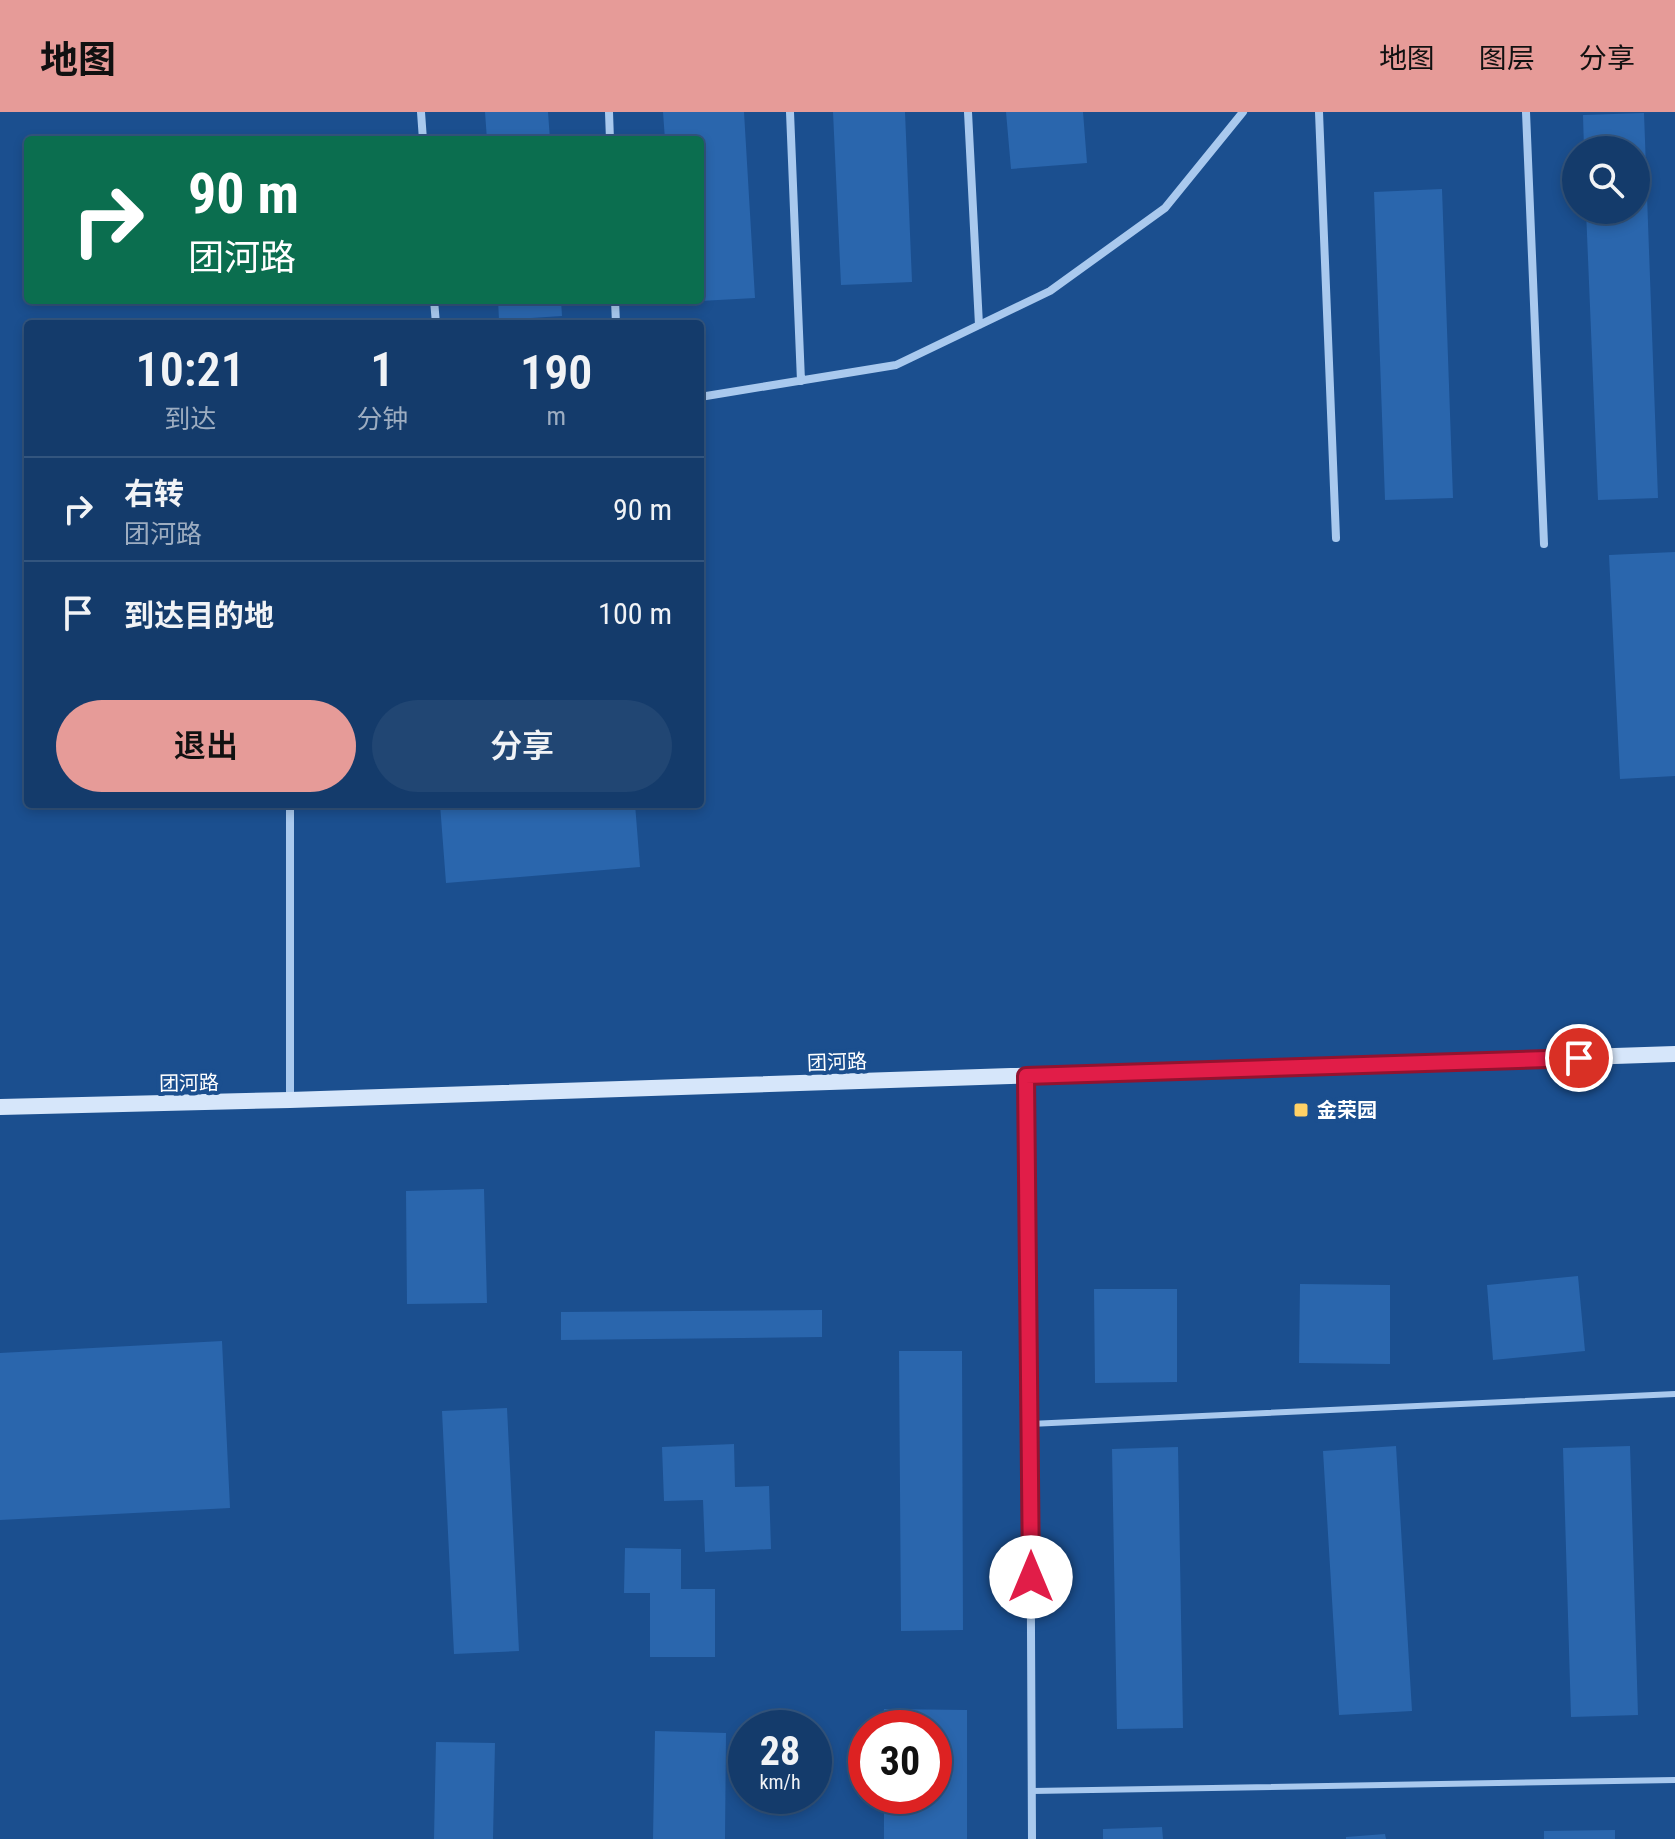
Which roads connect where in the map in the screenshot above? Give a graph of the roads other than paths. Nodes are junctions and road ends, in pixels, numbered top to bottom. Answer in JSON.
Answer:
{"nodes":[{"id":1,"x":421,"y":112,"type":"edge"},
{"id":2,"x":609,"y":112,"type":"edge"},
{"id":3,"x":790,"y":112,"type":"edge"},
{"id":4,"x":968,"y":112,"type":"edge"},
{"id":5,"x":1243,"y":112,"type":"edge"},
{"id":6,"x":1319,"y":112,"type":"edge"},
{"id":7,"x":1526,"y":112,"type":"edge"},
{"id":8,"x":423,"y":136,"type":"edge"},
{"id":9,"x":610,"y":136,"type":"edge"},
{"id":10,"x":979,"y":325,"type":"junction"},
{"id":11,"x":801,"y":381,"type":"junction"},
{"id":12,"x":704,"y":396,"type":"edge"},
{"id":13,"x":1336,"y":538,"type":"dead end"},
{"id":14,"x":1544,"y":544,"type":"dead end"},
{"id":15,"x":290,"y":808,"type":"edge"},
{"id":16,"x":1675,"y":1054,"type":"edge"},
{"id":17,"x":1026,"y":1076,"type":"junction"},
{"id":18,"x":290,"y":1100,"type":"junction"},
{"id":19,"x":0,"y":1107,"type":"edge"},
{"id":20,"x":1675,"y":1394,"type":"edge"},
{"id":21,"x":1030,"y":1424,"type":"junction"},
{"id":22,"x":1675,"y":1780,"type":"edge"},
{"id":23,"x":1032,"y":1791,"type":"junction"},
{"id":24,"x":1032,"y":1839,"type":"edge"}],
"edges":[{"from":1,"to":8,"type":"street"},
{"from":2,"to":9,"type":"street"},
{"from":3,"to":11,"type":"street"},
{"from":4,"to":10,"type":"street"},
{"from":5,"to":10,"type":"street"},
{"from":6,"to":13,"type":"street"},
{"from":7,"to":14,"type":"street"},
{"from":10,"to":11,"type":"street"},
{"from":11,"to":12,"type":"street"},
{"from":15,"to":18,"type":"street"},
{"from":16,"to":17,"type":"street","name":"团河路"},
{"from":17,"to":18,"type":"street","name":"团河路"},
{"from":17,"to":21,"type":"street"},
{"from":18,"to":19,"type":"street","name":"团河路"},
{"from":20,"to":21,"type":"lane"},
{"from":21,"to":23,"type":"street"},
{"from":22,"to":23,"type":"lane"},
{"from":23,"to":24,"type":"street"}]}
